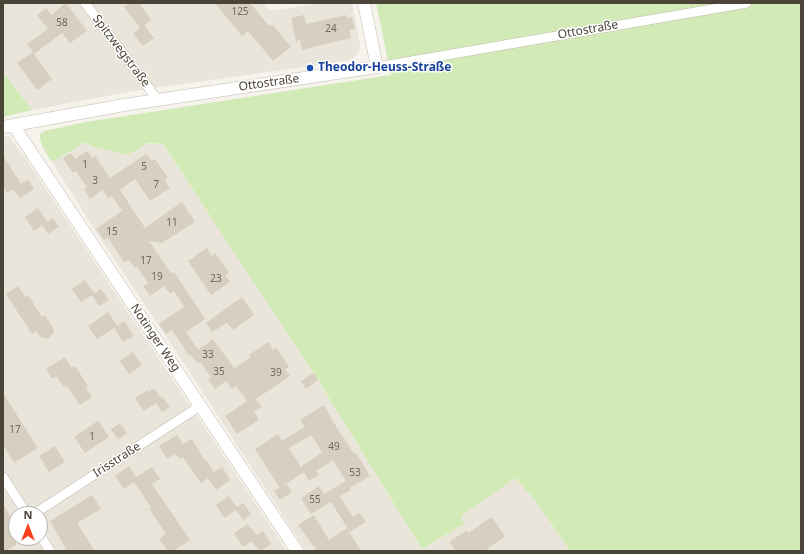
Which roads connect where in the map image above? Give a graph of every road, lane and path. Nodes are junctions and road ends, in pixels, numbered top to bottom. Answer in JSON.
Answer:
{"nodes":[{"id":1,"x":85,"y":3,"type":"edge"},
{"id":2,"x":364,"y":3,"type":"edge"},
{"id":3,"x":747,"y":3,"type":"edge"},
{"id":4,"x":377,"y":67,"type":"junction"},
{"id":5,"x":157,"y":100,"type":"junction"},
{"id":6,"x":8,"y":126,"type":"edge"},
{"id":7,"x":200,"y":406,"type":"junction"},
{"id":8,"x":3,"y":477,"type":"edge"},
{"id":9,"x":22,"y":506,"type":"edge"},
{"id":10,"x":46,"y":506,"type":"edge"},
{"id":11,"x":296,"y":551,"type":"edge"}],
"edges":[{"from":1,"to":5,"type":"street","name":"Spitzwegstraße"},
{"from":2,"to":4,"type":"street"},
{"from":3,"to":4,"type":"street","name":"Ottostraße"},
{"from":4,"to":5,"type":"street","name":"Ottostraße"},
{"from":5,"to":6,"type":"street","name":"Ottostraße"},
{"from":6,"to":7,"type":"street","name":"Notinger Weg"},
{"from":7,"to":10,"type":"street","name":"Irisstraße"},
{"from":7,"to":11,"type":"street","name":"Notinger Weg"},
{"from":8,"to":9,"type":"street"}]}
